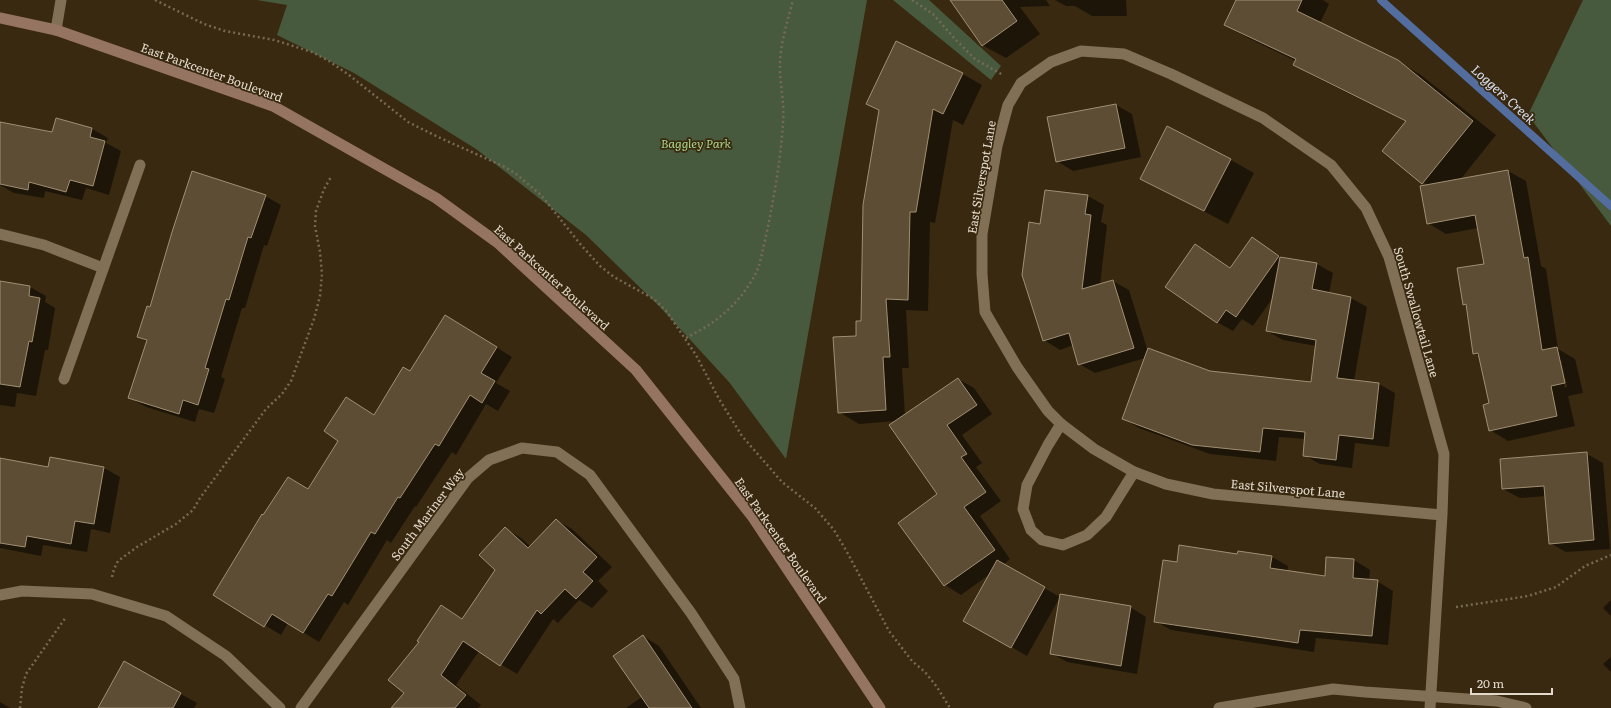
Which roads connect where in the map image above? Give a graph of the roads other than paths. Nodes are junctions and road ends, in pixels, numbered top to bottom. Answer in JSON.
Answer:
{"nodes":[{"id":1,"x":61,"y":0,"type":"edge"},
{"id":2,"x":0,"y":18,"type":"edge"},
{"id":3,"x":56,"y":30,"type":"junction"},
{"id":4,"x":1021,"y":83,"type":"joint"},
{"id":5,"x":140,"y":165,"type":"dead end"},
{"id":6,"x":0,"y":234,"type":"edge"},
{"id":7,"x":103,"y":268,"type":"junction"},
{"id":8,"x":64,"y":379,"type":"dead end"},
{"id":9,"x":1061,"y":424,"type":"junction"},
{"id":10,"x":1134,"y":472,"type":"junction"},
{"id":11,"x":1442,"y":515,"type":"junction"},
{"id":12,"x":0,"y":595,"type":"edge"},
{"id":13,"x":1431,"y":702,"type":"edge"},
{"id":14,"x":280,"y":708,"type":"edge"},
{"id":15,"x":301,"y":708,"type":"edge"},
{"id":16,"x":740,"y":708,"type":"edge"},
{"id":17,"x":880,"y":708,"type":"edge"},
{"id":18,"x":1220,"y":708,"type":"edge"},
{"id":19,"x":1526,"y":708,"type":"edge"}],
"edges":[{"from":1,"to":3,"type":"street"},
{"from":2,"to":3,"type":"main road","name":"East Parkcenter Boulevard"},
{"from":3,"to":17,"type":"main road","name":"East Parkcenter Boulevard"},
{"from":4,"to":9,"type":"street","name":"East Silverspot Lane"},
{"from":4,"to":11,"type":"street","name":"South Swallowtail Lane"},
{"from":5,"to":7,"type":"street"},
{"from":6,"to":7,"type":"street"},
{"from":7,"to":8,"type":"street"},
{"from":9,"to":10,"type":"street","name":"East Silverspot Lane"},
{"from":9,"to":10,"type":"street"},
{"from":10,"to":11,"type":"street","name":"East Silverspot Lane"},
{"from":11,"to":13,"type":"street","name":"South Swallowtail Lane"},
{"from":12,"to":14,"type":"street"},
{"from":13,"to":18,"type":"street"},
{"from":13,"to":19,"type":"street"},
{"from":15,"to":16,"type":"street","name":"South Mariner Way"}]}
